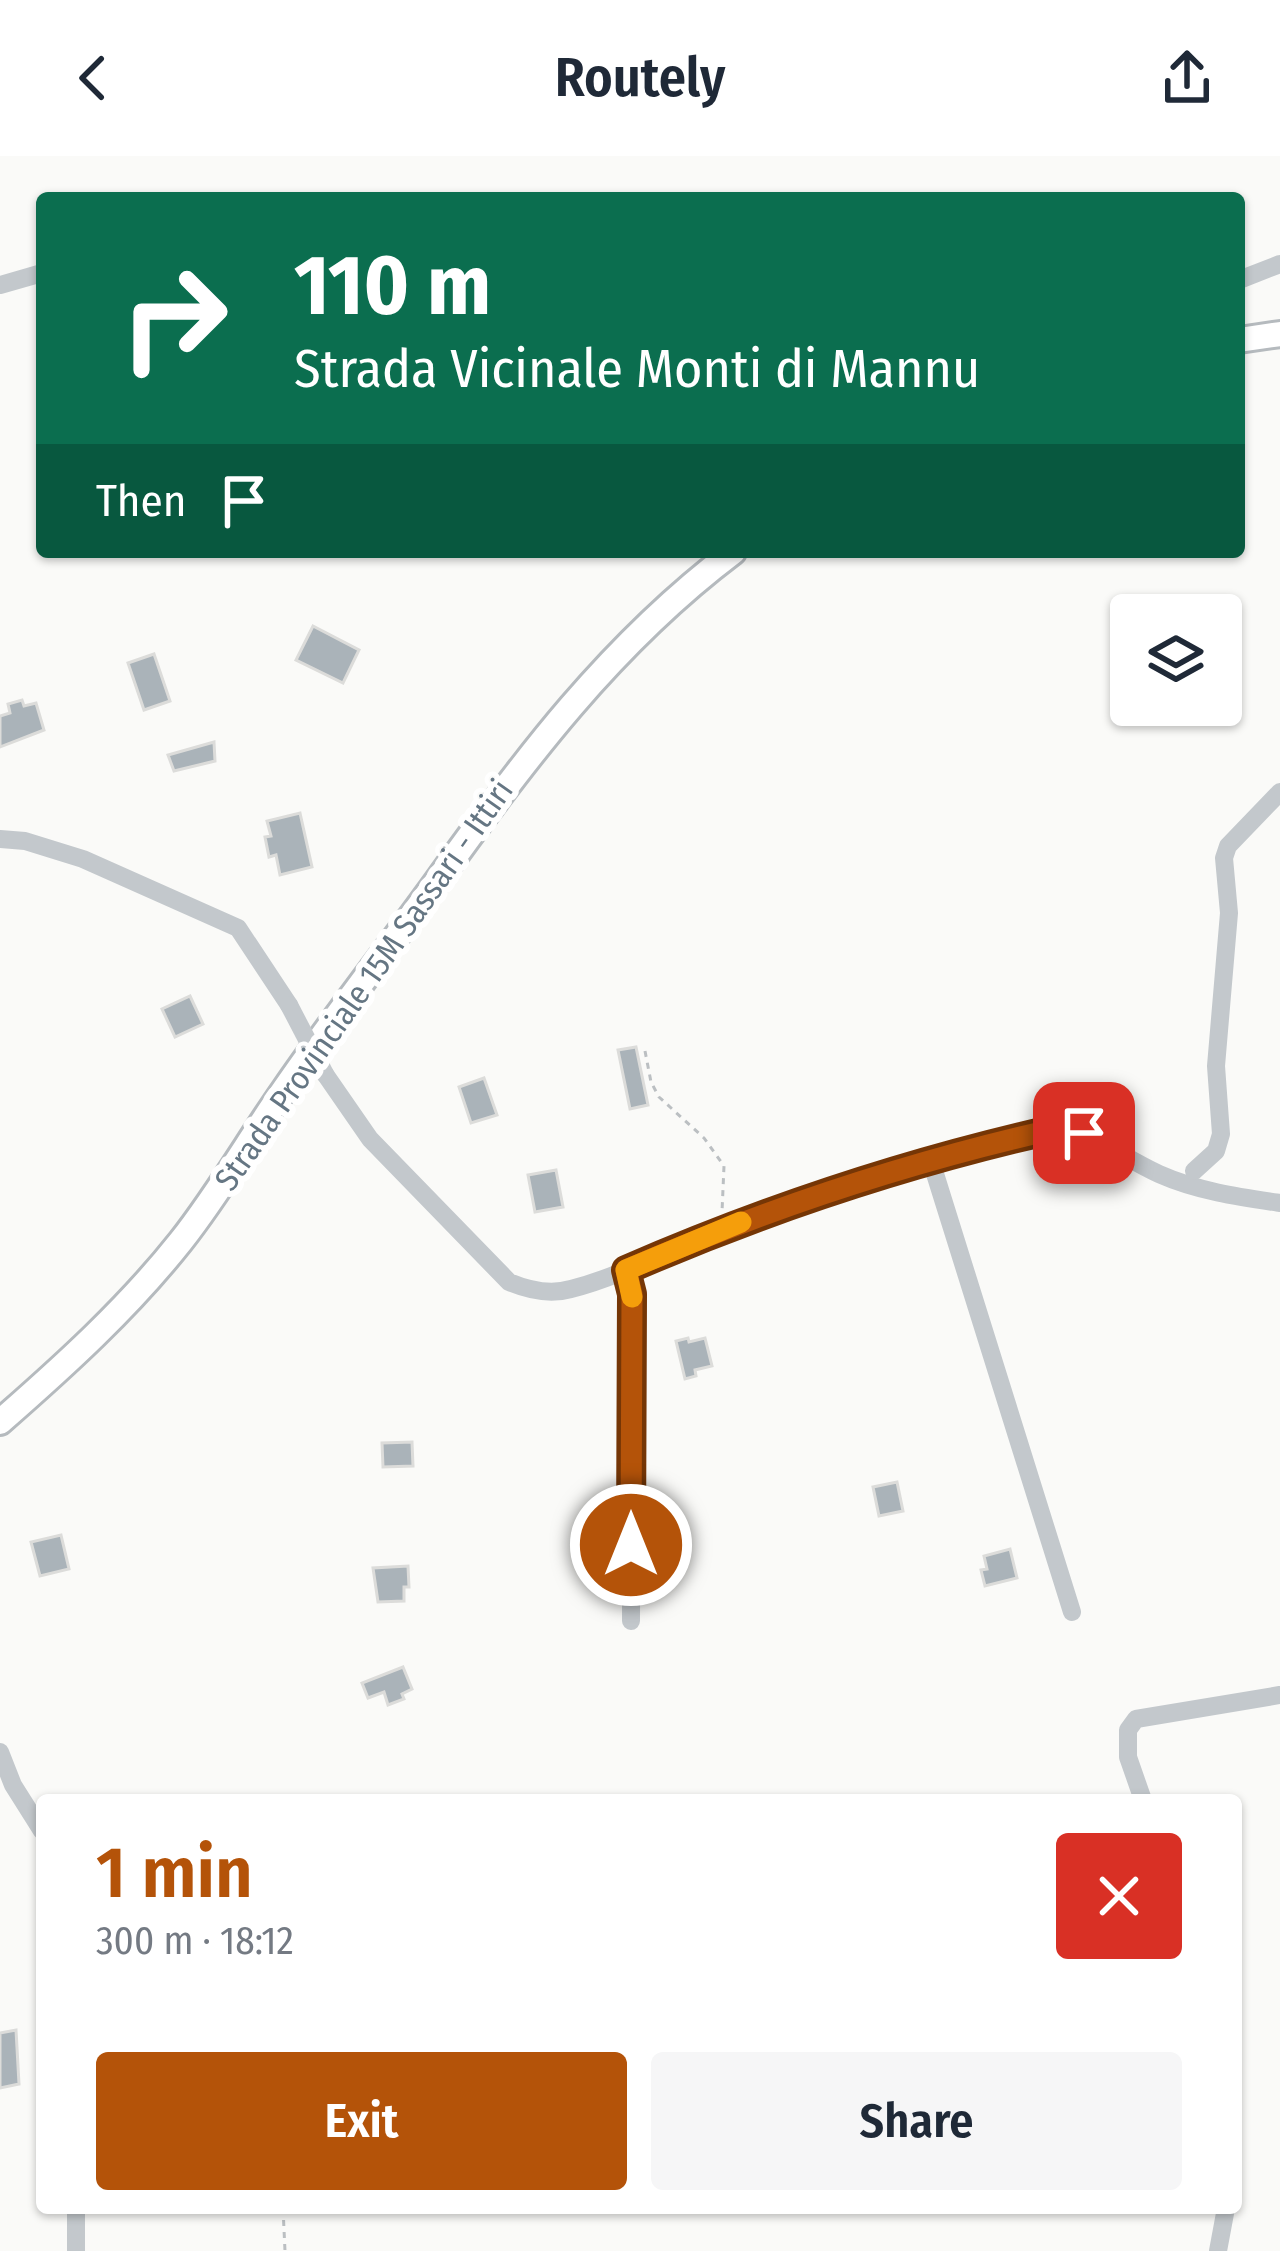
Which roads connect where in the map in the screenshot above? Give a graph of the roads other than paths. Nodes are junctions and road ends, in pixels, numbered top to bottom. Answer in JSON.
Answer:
{"nodes":[{"id":1,"x":1280,"y":265,"type":"edge"},
{"id":2,"x":36,"y":275,"type":"edge"},
{"id":3,"x":1245,"y":278,"type":"edge"},
{"id":4,"x":0,"y":285,"type":"edge"},
{"id":5,"x":1280,"y":334,"type":"edge"},
{"id":6,"x":1245,"y":339,"type":"edge"},
{"id":7,"x":725,"y":558,"type":"edge"},
{"id":8,"x":1280,"y":792,"type":"edge"},
{"id":9,"x":0,"y":839,"type":"edge"},
{"id":10,"x":931,"y":1161,"type":"junction"},
{"id":11,"x":1194,"y":1171,"type":"dead end"},
{"id":12,"x":1280,"y":1203,"type":"edge"},
{"id":13,"x":626,"y":1270,"type":"junction"},
{"id":14,"x":0,"y":1422,"type":"edge"},
{"id":15,"x":1072,"y":1612,"type":"dead end"},
{"id":16,"x":631,"y":1621,"type":"dead end"},
{"id":17,"x":1280,"y":1694,"type":"edge"},
{"id":18,"x":0,"y":1752,"type":"edge"},
{"id":19,"x":1141,"y":1794,"type":"edge"},
{"id":20,"x":36,"y":1821,"type":"edge"},
{"id":21,"x":76,"y":2214,"type":"edge"},
{"id":22,"x":1225,"y":2214,"type":"edge"},
{"id":23,"x":76,"y":2251,"type":"edge"},
{"id":24,"x":1218,"y":2251,"type":"edge"}],
"edges":[{"from":1,"to":3,"type":"street"},
{"from":2,"to":4,"type":"street"},
{"from":5,"to":6,"type":"main road"},
{"from":7,"to":14,"type":"main road","name":"Strada Provinciale 15M Sassari - Ittiri"},
{"from":8,"to":11,"type":"street"},
{"from":9,"to":13,"type":"street","bridge":true},
{"from":10,"to":12,"type":"street"},
{"from":10,"to":13,"type":"street"},
{"from":10,"to":15,"type":"street"},
{"from":13,"to":16,"type":"street"},
{"from":17,"to":19,"type":"street"},
{"from":18,"to":20,"type":"street"},
{"from":21,"to":23,"type":"street"},
{"from":22,"to":24,"type":"street"}]}
